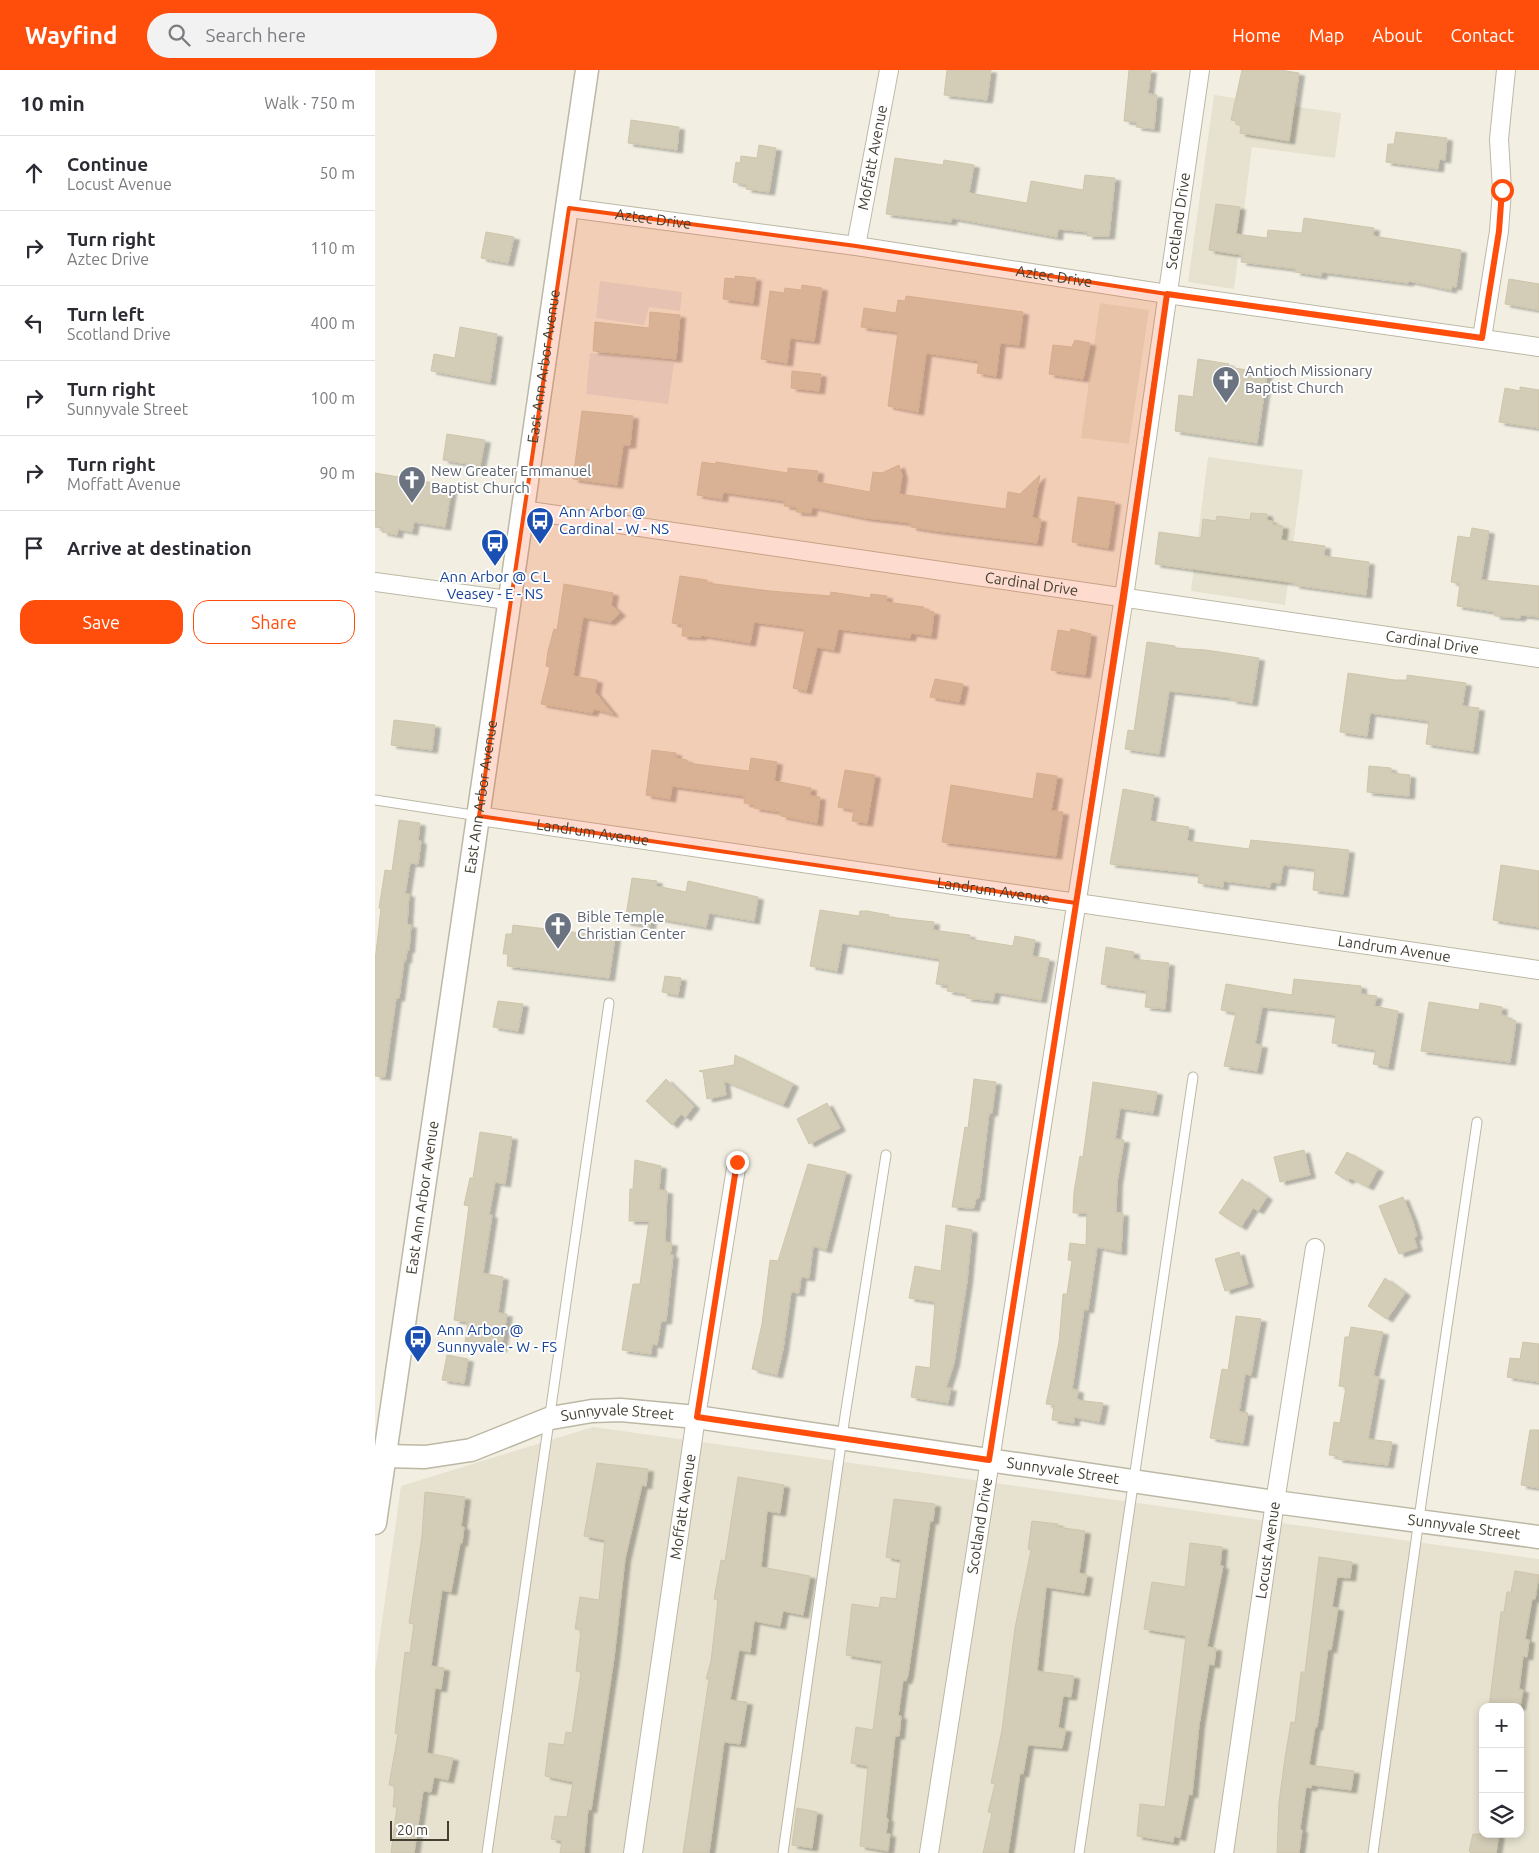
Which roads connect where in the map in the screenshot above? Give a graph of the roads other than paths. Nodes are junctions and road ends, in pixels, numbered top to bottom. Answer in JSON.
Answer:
{"nodes":[{"id":1,"x":587,"y":70,"type":"edge"},
{"id":2,"x":889,"y":70,"type":"edge"},
{"id":3,"x":1199,"y":70,"type":"edge"},
{"id":4,"x":1506,"y":70,"type":"edge"},
{"id":5,"x":569,"y":208,"type":"junction"},
{"id":6,"x":856,"y":246,"type":"junction"},
{"id":7,"x":1167,"y":294,"type":"junction"},
{"id":8,"x":1482,"y":338,"type":"junction"},
{"id":9,"x":1539,"y":347,"type":"edge"},
{"id":10,"x":523,"y":510,"type":"junction"},
{"id":11,"x":375,"y":582,"type":"edge"},
{"id":12,"x":1124,"y":597,"type":"junction"},
{"id":13,"x":509,"y":600,"type":"junction"},
{"id":14,"x":1539,"y":658,"type":"edge"},
{"id":15,"x":375,"y":800,"type":"edge"},
{"id":16,"x":479,"y":816,"type":"junction"},
{"id":17,"x":1076,"y":903,"type":"junction"},
{"id":18,"x":1539,"y":970,"type":"edge"},
{"id":19,"x":609,"y":1003,"type":"dead end"},
{"id":20,"x":1193,"y":1077,"type":"dead end"},
{"id":21,"x":1477,"y":1122,"type":"dead end"},
{"id":22,"x":886,"y":1155,"type":"dead end"},
{"id":23,"x":737,"y":1162,"type":"dead end"},
{"id":24,"x":1315,"y":1248,"type":"dead end"},
{"id":25,"x":697,"y":1417,"type":"junction"},
{"id":26,"x":551,"y":1418,"type":"junction"},
{"id":27,"x":842,"y":1438,"type":"junction"},
{"id":28,"x":378,"y":1455,"type":"edge"},
{"id":29,"x":989,"y":1460,"type":"junction"},
{"id":30,"x":1133,"y":1481,"type":"junction"},
{"id":31,"x":1275,"y":1502,"type":"junction"},
{"id":32,"x":1419,"y":1521,"type":"junction"},
{"id":33,"x":375,"y":1523,"type":"edge"},
{"id":34,"x":1539,"y":1537,"type":"edge"},
{"id":35,"x":487,"y":1853,"type":"edge"},
{"id":36,"x":633,"y":1853,"type":"edge"},
{"id":37,"x":783,"y":1853,"type":"edge"},
{"id":38,"x":929,"y":1853,"type":"edge"},
{"id":39,"x":1079,"y":1853,"type":"edge"},
{"id":40,"x":1224,"y":1853,"type":"edge"},
{"id":41,"x":1373,"y":1853,"type":"edge"}],
"edges":[{"from":1,"to":5,"type":"street","name":"East Ann Arbor Avenue"},
{"from":2,"to":6,"type":"street","name":"Moffatt Avenue"},
{"from":3,"to":7,"type":"street","name":"Scotland Drive"},
{"from":4,"to":8,"type":"street"},
{"from":5,"to":6,"type":"street","name":"Aztec Drive"},
{"from":5,"to":10,"type":"street","name":"East Ann Arbor Avenue"},
{"from":6,"to":7,"type":"street","name":"Aztec Drive"},
{"from":7,"to":8,"type":"street","name":"Aztec Drive"},
{"from":7,"to":12,"type":"street","name":"Scotland Drive"},
{"from":8,"to":9,"type":"street","name":"Aztec Drive"},
{"from":10,"to":12,"type":"street","name":"Cardinal Drive"},
{"from":10,"to":13,"type":"street","name":"East Ann Arbor Avenue"},
{"from":11,"to":13,"type":"street"},
{"from":12,"to":14,"type":"street","name":"Cardinal Drive"},
{"from":12,"to":17,"type":"street","name":"Scotland Drive"},
{"from":13,"to":16,"type":"street","name":"East Ann Arbor Avenue"},
{"from":15,"to":16,"type":"lane"},
{"from":16,"to":17,"type":"street","name":"Landrum Avenue"},
{"from":16,"to":28,"type":"street","name":"East Ann Arbor Avenue"},
{"from":17,"to":18,"type":"street","name":"Landrum Avenue"},
{"from":17,"to":29,"type":"street","name":"Scotland Drive"},
{"from":19,"to":26,"type":"lane"},
{"from":20,"to":30,"type":"lane"},
{"from":21,"to":32,"type":"lane"},
{"from":22,"to":27,"type":"lane"},
{"from":23,"to":25,"type":"street","name":"Moffatt Avenue"},
{"from":24,"to":31,"type":"street","name":"Locust Avenue"},
{"from":25,"to":26,"type":"street","name":"Sunnyvale Street"},
{"from":25,"to":27,"type":"street","name":"Sunnyvale Street"},
{"from":25,"to":36,"type":"street","name":"Moffatt Avenue"},
{"from":26,"to":28,"type":"street","name":"Sunnyvale Street"},
{"from":26,"to":35,"type":"lane"},
{"from":27,"to":29,"type":"street","name":"Sunnyvale Street"},
{"from":27,"to":37,"type":"lane"},
{"from":28,"to":33,"type":"street","name":"East Ann Arbor Avenue"},
{"from":29,"to":30,"type":"street","name":"Sunnyvale Street"},
{"from":29,"to":38,"type":"street","name":"Scotland Drive"},
{"from":30,"to":31,"type":"street","name":"Sunnyvale Street"},
{"from":30,"to":39,"type":"lane"},
{"from":31,"to":32,"type":"street","name":"Sunnyvale Street"},
{"from":31,"to":40,"type":"street","name":"Locust Avenue"},
{"from":32,"to":34,"type":"street","name":"Sunnyvale Street"},
{"from":32,"to":41,"type":"lane"}]}
